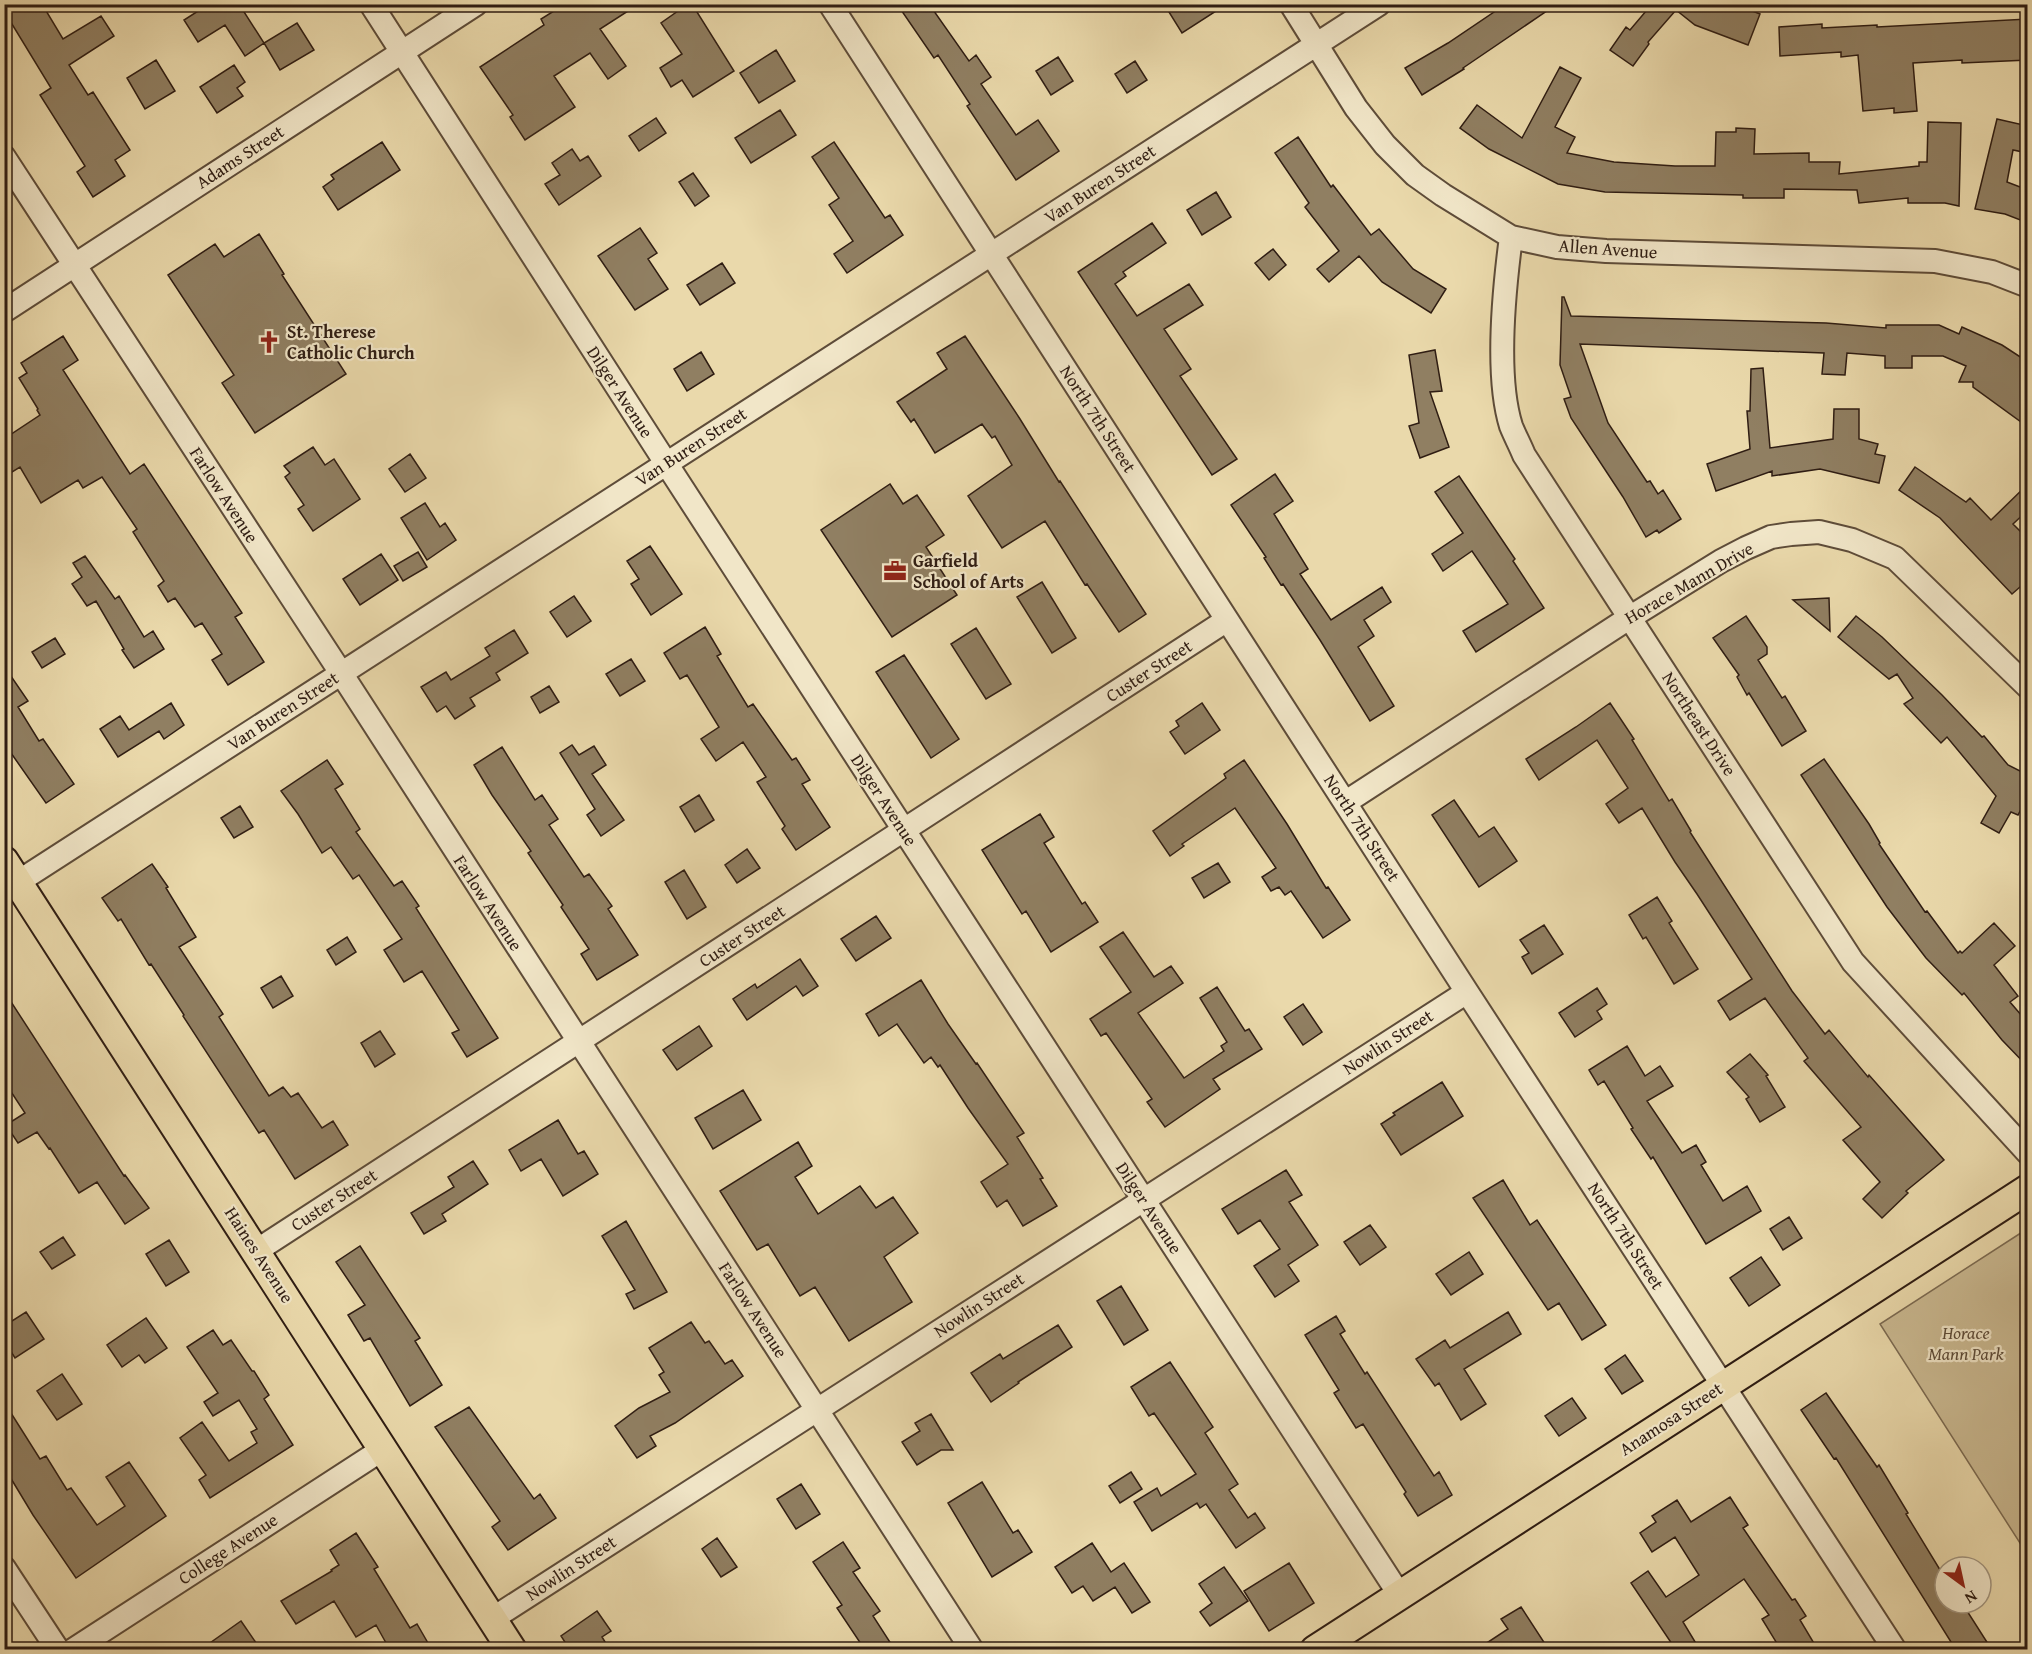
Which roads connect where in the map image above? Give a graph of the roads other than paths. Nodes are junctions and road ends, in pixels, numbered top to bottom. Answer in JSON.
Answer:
{"nodes":[{"id":1,"x":371,"y":4,"type":"edge"},
{"id":2,"x":476,"y":4,"type":"edge"},
{"id":3,"x":830,"y":4,"type":"edge"},
{"id":4,"x":1291,"y":4,"type":"edge"},
{"id":5,"x":1379,"y":4,"type":"edge"},
{"id":6,"x":1317,"y":44,"type":"junction"},
{"id":7,"x":402,"y":53,"type":"junction"},
{"id":8,"x":4,"y":157,"type":"edge"},
{"id":9,"x":1510,"y":237,"type":"junction"},
{"id":10,"x":992,"y":254,"type":"junction"},
{"id":11,"x":74,"y":265,"type":"junction"},
{"id":12,"x":2028,"y":286,"type":"edge"},
{"id":13,"x":4,"y":311,"type":"edge"},
{"id":14,"x":666,"y":463,"type":"junction"},
{"id":15,"x":1629,"y":618,"type":"junction"},
{"id":16,"x":1227,"y":620,"type":"junction"},
{"id":17,"x":341,"y":673,"type":"junction"},
{"id":18,"x":2028,"y":687,"type":"edge"},
{"id":19,"x":1346,"y":802,"type":"junction"},
{"id":20,"x":904,"y":830,"type":"junction"},
{"id":21,"x":9,"y":878,"type":"edge"},
{"id":22,"x":1467,"y":992,"type":"junction"},
{"id":23,"x":578,"y":1042,"type":"junction"},
{"id":24,"x":2028,"y":1153,"type":"edge"},
{"id":25,"x":2028,"y":1189,"type":"edge"},
{"id":26,"x":1143,"y":1199,"type":"junction"},
{"id":27,"x":256,"y":1251,"type":"junction"},
{"id":28,"x":1723,"y":1385,"type":"junction"},
{"id":29,"x":817,"y":1409,"type":"junction"},
{"id":30,"x":383,"y":1449,"type":"junction"},
{"id":31,"x":4,"y":1569,"type":"edge"},
{"id":32,"x":1399,"y":1594,"type":"junction"},
{"id":33,"x":492,"y":1619,"type":"junction"},
{"id":34,"x":58,"y":1650,"type":"edge"},
{"id":35,"x":73,"y":1650,"type":"edge"},
{"id":36,"x":512,"y":1650,"type":"edge"},
{"id":37,"x":972,"y":1650,"type":"edge"},
{"id":38,"x":1315,"y":1650,"type":"edge"},
{"id":39,"x":1895,"y":1650,"type":"edge"}],
"edges":[{"from":1,"to":7,"type":"street","name":"Dilger Avenue"},
{"from":2,"to":7,"type":"street","name":"Adams Street"},
{"from":3,"to":10,"type":"street","name":"North 7th Street"},
{"from":4,"to":6,"type":"street","name":"Allen Avenue"},
{"from":5,"to":6,"type":"street","name":"Van Buren Street"},
{"from":6,"to":9,"type":"street","name":"Allen Avenue"},
{"from":6,"to":10,"type":"street","name":"Van Buren Street"},
{"from":7,"to":11,"type":"street","name":"Adams Street"},
{"from":7,"to":14,"type":"street","name":"Dilger Avenue"},
{"from":8,"to":11,"type":"street","name":"Farlow Avenue"},
{"from":9,"to":12,"type":"street","name":"Allen Avenue"},
{"from":9,"to":15,"type":"street","name":"Northeast Drive"},
{"from":10,"to":14,"type":"street","name":"Van Buren Street"},
{"from":10,"to":16,"type":"street","name":"North 7th Street"},
{"from":11,"to":13,"type":"street","name":"Adams Street"},
{"from":11,"to":17,"type":"street","name":"Farlow Avenue"},
{"from":14,"to":17,"type":"street","name":"Van Buren Street"},
{"from":14,"to":20,"type":"street","name":"Dilger Avenue"},
{"from":15,"to":18,"type":"street","name":"Horace Mann Drive"},
{"from":15,"to":19,"type":"street","name":"Horace Mann Drive"},
{"from":15,"to":24,"type":"street","name":"Northeast Drive"},
{"from":16,"to":19,"type":"street","name":"North 7th Street"},
{"from":16,"to":20,"type":"street","name":"Custer Street"},
{"from":17,"to":21,"type":"street","name":"Van Buren Street"},
{"from":17,"to":23,"type":"street","name":"Farlow Avenue"},
{"from":19,"to":22,"type":"street","name":"North 7th Street"},
{"from":20,"to":23,"type":"street","name":"Custer Street"},
{"from":20,"to":26,"type":"street","name":"Dilger Avenue"},
{"from":21,"to":27,"type":"main road","name":"Haines Avenue"},
{"from":22,"to":26,"type":"street","name":"Nowlin Street"},
{"from":22,"to":28,"type":"street","name":"North 7th Street"},
{"from":23,"to":27,"type":"street","name":"Custer Street"},
{"from":23,"to":29,"type":"street","name":"Farlow Avenue"},
{"from":25,"to":28,"type":"main road","name":"Anamosa Street"},
{"from":26,"to":29,"type":"street","name":"Nowlin Street"},
{"from":26,"to":32,"type":"street","name":"Dilger Avenue"},
{"from":27,"to":30,"type":"main road","name":"Haines Avenue"},
{"from":28,"to":32,"type":"main road","name":"Anamosa Street"},
{"from":28,"to":39,"type":"street","name":"North 7th Street"},
{"from":29,"to":33,"type":"street","name":"Nowlin Street"},
{"from":29,"to":37,"type":"street","name":"Farlow Avenue"},
{"from":30,"to":33,"type":"main road","name":"Haines Avenue"},
{"from":30,"to":35,"type":"street","name":"College Avenue"},
{"from":31,"to":34,"type":"street"},
{"from":32,"to":38,"type":"main road","name":"Anamosa Street"},
{"from":33,"to":36,"type":"main road","name":"Haines Avenue"}]}
